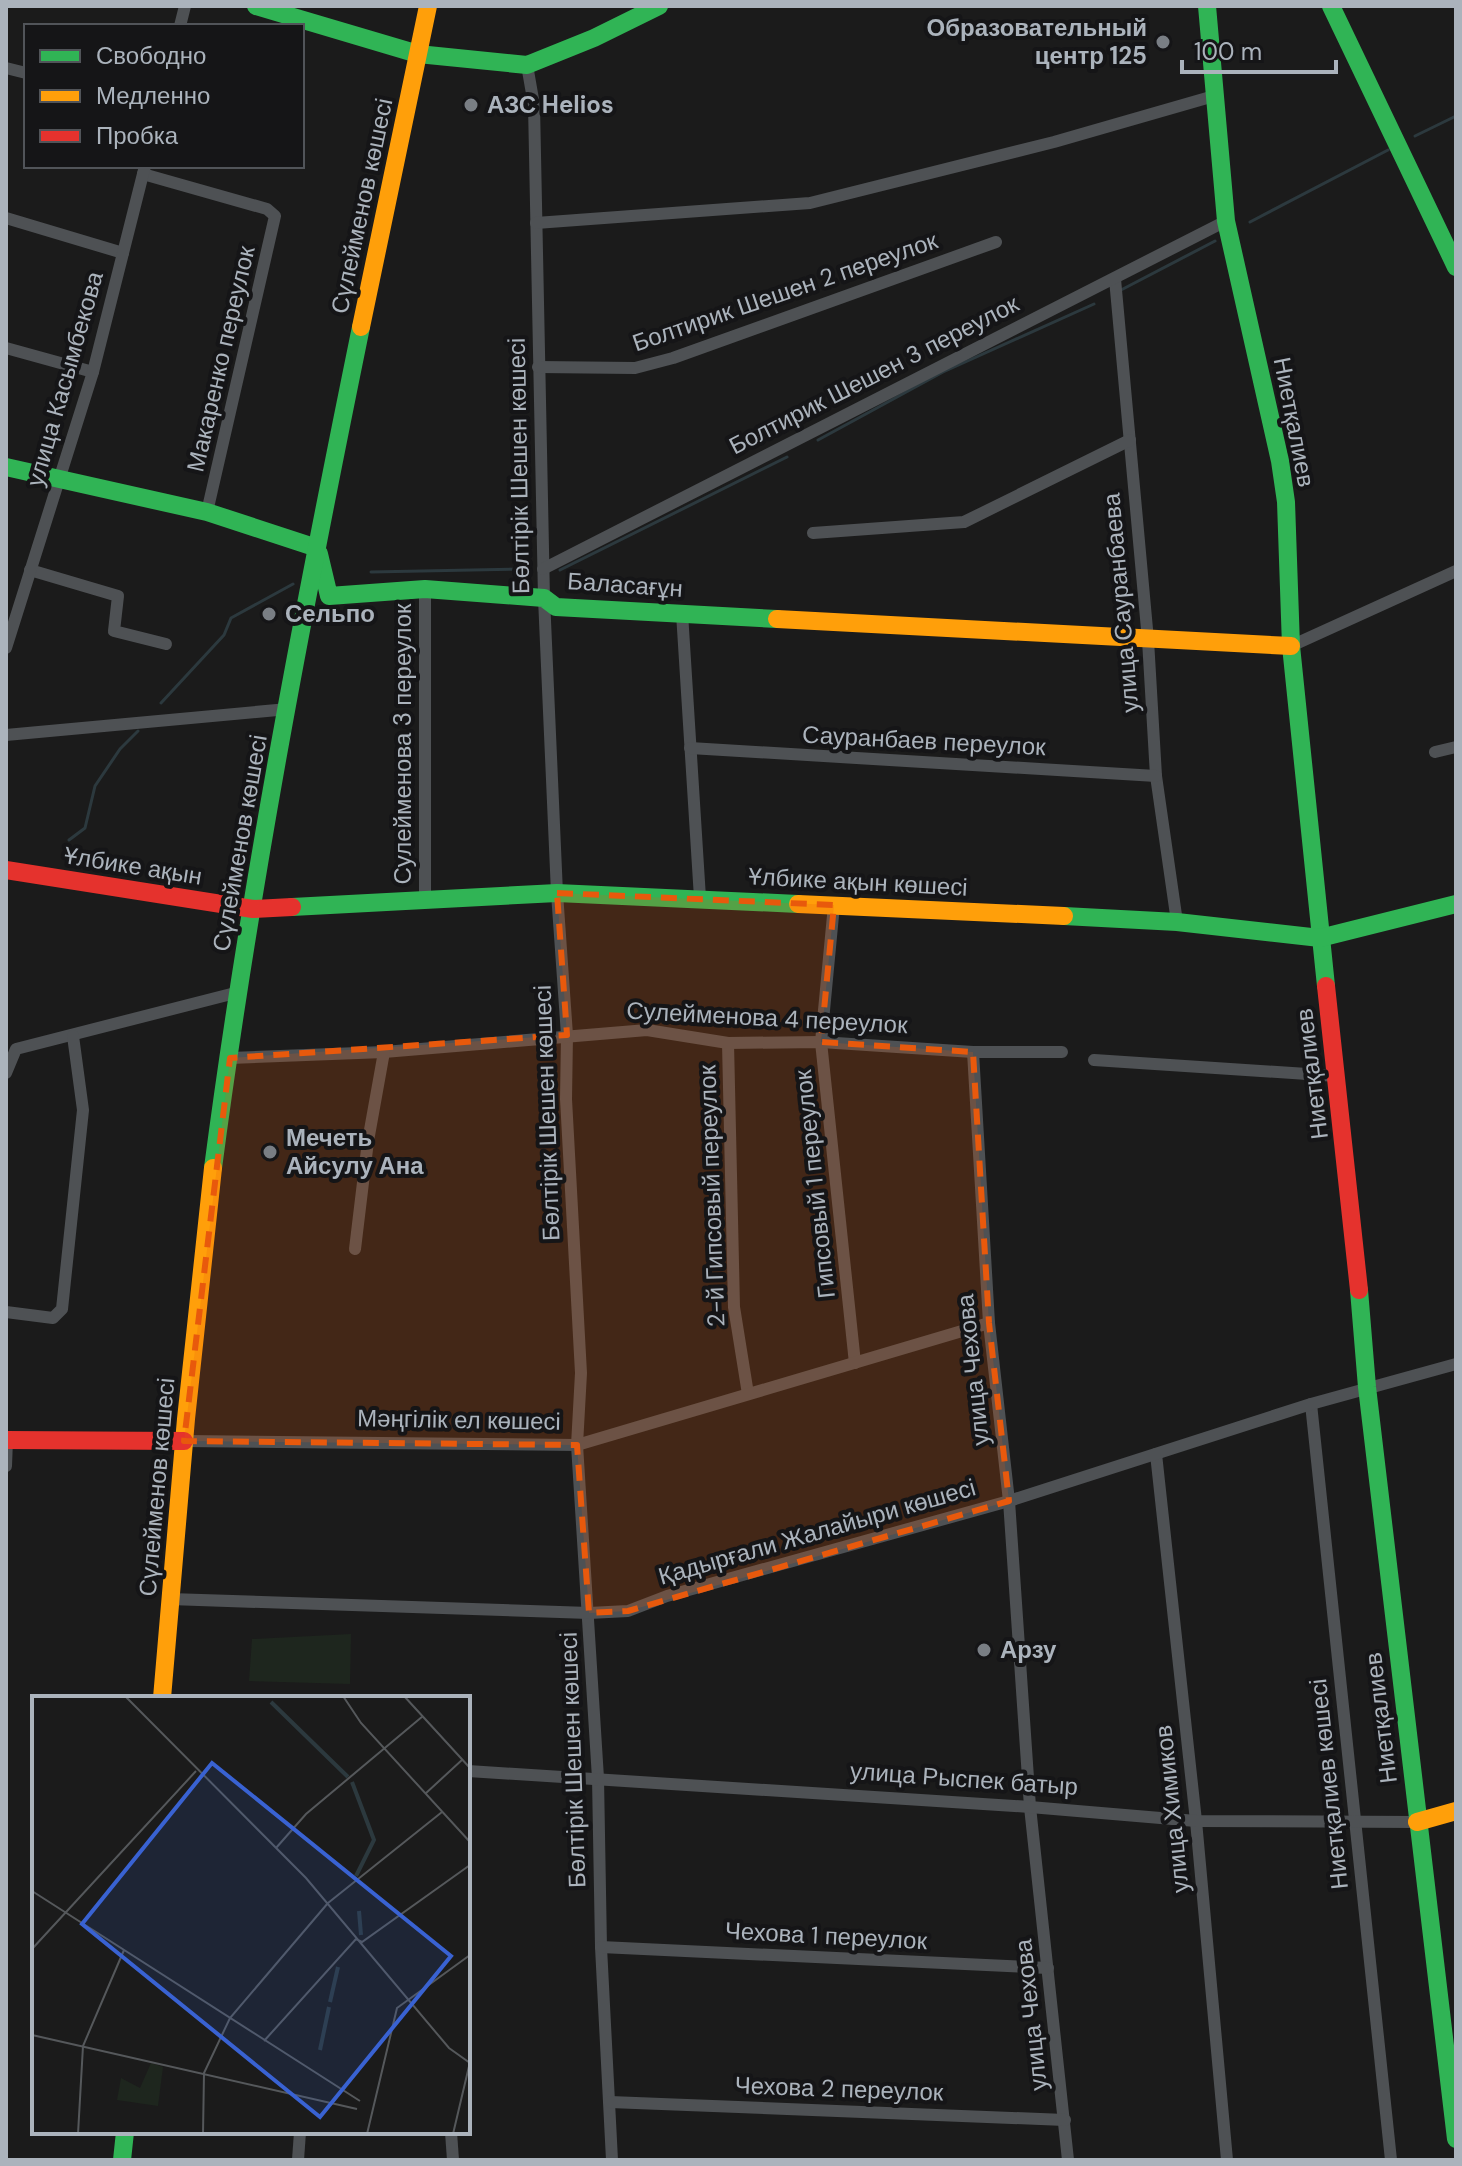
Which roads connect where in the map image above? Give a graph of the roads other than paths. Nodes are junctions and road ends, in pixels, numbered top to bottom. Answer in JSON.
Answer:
{"nodes":[{"id":1,"x":256,"y":6,"type":"edge"},
{"id":2,"x":428,"y":6,"type":"edge"},
{"id":3,"x":659,"y":6,"type":"edge"},
{"id":4,"x":1207,"y":6,"type":"edge"},
{"id":5,"x":1331,"y":6,"type":"edge"},
{"id":6,"x":286,"y":10,"type":"edge"},
{"id":7,"x":418,"y":54,"type":"junction"},
{"id":8,"x":527,"y":65,"type":"junction"},
{"id":9,"x":1214,"y":96,"type":"junction"},
{"id":10,"x":144,"y":170,"type":"edge"},
{"id":11,"x":6,"y":218,"type":"edge"},
{"id":12,"x":1226,"y":221,"type":"junction"},
{"id":13,"x":536,"y":223,"type":"junction"},
{"id":14,"x":996,"y":242,"type":"dead end"},
{"id":15,"x":123,"y":253,"type":"junction"},
{"id":16,"x":1456,"y":267,"type":"edge"},
{"id":17,"x":1115,"y":279,"type":"junction"},
{"id":18,"x":6,"y":348,"type":"edge"},
{"id":19,"x":538,"y":367,"type":"junction"},
{"id":20,"x":93,"y":372,"type":"junction"},
{"id":21,"x":1130,"y":440,"type":"junction"},
{"id":22,"x":6,"y":467,"type":"edge"},
{"id":23,"x":59,"y":480,"type":"junction"},
{"id":24,"x":207,"y":512,"type":"junction"},
{"id":25,"x":813,"y":533,"type":"dead end"},
{"id":26,"x":317,"y":548,"type":"junction"},
{"id":27,"x":543,"y":569,"type":"junction"},
{"id":28,"x":30,"y":570,"type":"junction"},
{"id":29,"x":1456,"y":571,"type":"edge"},
{"id":30,"x":425,"y":589,"type":"junction"},
{"id":31,"x":544,"y":598,"type":"junction"},
{"id":32,"x":682,"y":613,"type":"junction"},
{"id":33,"x":1148,"y":640,"type":"junction"},
{"id":34,"x":166,"y":644,"type":"dead end"},
{"id":35,"x":1291,"y":646,"type":"junction"},
{"id":36,"x":6,"y":648,"type":"edge"},
{"id":37,"x":288,"y":709,"type":"junction"},
{"id":38,"x":6,"y":735,"type":"edge"},
{"id":39,"x":1456,"y":747,"type":"edge"},
{"id":40,"x":690,"y":748,"type":"junction"},
{"id":41,"x":1435,"y":752,"type":"dead end"},
{"id":42,"x":1156,"y":776,"type":"junction"},
{"id":43,"x":6,"y":870,"type":"edge"},
{"id":44,"x":557,"y":893,"type":"junction"},
{"id":45,"x":700,"y":898,"type":"junction"},
{"id":46,"x":425,"y":900,"type":"junction"},
{"id":47,"x":1456,"y":904,"type":"edge"},
{"id":48,"x":834,"y":905,"type":"junction"},
{"id":49,"x":253,"y":909,"type":"junction"},
{"id":50,"x":1177,"y":922,"type":"junction"},
{"id":51,"x":1320,"y":938,"type":"junction"},
{"id":52,"x":239,"y":992,"type":"junction"},
{"id":53,"x":567,"y":1035,"type":"junction"},
{"id":54,"x":73,"y":1036,"type":"junction"},
{"id":55,"x":821,"y":1042,"type":"junction"},
{"id":56,"x":728,"y":1043,"type":"junction"},
{"id":57,"x":11,"y":1050,"type":"edge"},
{"id":58,"x":384,"y":1052,"type":"junction"},
{"id":59,"x":973,"y":1052,"type":"junction"},
{"id":60,"x":1062,"y":1052,"type":"dead end"},
{"id":61,"x":230,"y":1058,"type":"junction"},
{"id":62,"x":1094,"y":1060,"type":"dead end"},
{"id":63,"x":6,"y":1073,"type":"edge"},
{"id":64,"x":1337,"y":1076,"type":"junction"},
{"id":65,"x":355,"y":1249,"type":"dead end"},
{"id":66,"x":6,"y":1312,"type":"edge"},
{"id":67,"x":989,"y":1323,"type":"junction"},
{"id":68,"x":855,"y":1363,"type":"junction"},
{"id":69,"x":1456,"y":1364,"type":"edge"},
{"id":70,"x":1367,"y":1387,"type":"junction"},
{"id":71,"x":748,"y":1394,"type":"junction"},
{"id":72,"x":1311,"y":1404,"type":"junction"},
{"id":73,"x":6,"y":1440,"type":"edge"},
{"id":74,"x":184,"y":1441,"type":"junction"},
{"id":75,"x":577,"y":1445,"type":"junction"},
{"id":76,"x":1156,"y":1454,"type":"junction"},
{"id":77,"x":6,"y":1466,"type":"edge"},
{"id":78,"x":1009,"y":1501,"type":"junction"},
{"id":79,"x":170,"y":1599,"type":"junction"},
{"id":80,"x":589,"y":1613,"type":"junction"},
{"id":81,"x":162,"y":1696,"type":"edge"},
{"id":82,"x":470,"y":1771,"type":"edge"},
{"id":83,"x":598,"y":1778,"type":"junction"},
{"id":84,"x":1030,"y":1807,"type":"junction"},
{"id":85,"x":1456,"y":1811,"type":"edge"},
{"id":86,"x":1196,"y":1821,"type":"junction"},
{"id":87,"x":1355,"y":1821,"type":"junction"},
{"id":88,"x":1417,"y":1822,"type":"junction"},
{"id":89,"x":601,"y":1947,"type":"junction"},
{"id":90,"x":1048,"y":1968,"type":"junction"},
{"id":91,"x":610,"y":2102,"type":"junction"},
{"id":92,"x":1065,"y":2120,"type":"junction"},
{"id":93,"x":125,"y":2134,"type":"edge"},
{"id":94,"x":300,"y":2134,"type":"edge"},
{"id":95,"x":451,"y":2134,"type":"edge"},
{"id":96,"x":1456,"y":2139,"type":"edge"},
{"id":97,"x":122,"y":2160,"type":"edge"},
{"id":98,"x":298,"y":2160,"type":"edge"},
{"id":99,"x":453,"y":2160,"type":"edge"},
{"id":100,"x":612,"y":2160,"type":"edge"},
{"id":101,"x":1068,"y":2160,"type":"edge"},
{"id":102,"x":1227,"y":2160,"type":"edge"},
{"id":103,"x":1391,"y":2160,"type":"edge"}],
"edges":[{"from":1,"to":6,"type":"street"},
{"from":2,"to":7,"type":"street","name":"Сүлейменов көшесі"},
{"from":3,"to":8,"type":"street"},
{"from":4,"to":9,"type":"street","name":"Ниетқалиев"},
{"from":5,"to":16,"type":"street"},
{"from":6,"to":7,"type":"street"},
{"from":7,"to":8,"type":"street"},
{"from":7,"to":26,"type":"street","name":"Сүлейменов көшесі"},
{"from":8,"to":13,"type":"street","name":"Бөлтірік Шешен көшесі"},
{"from":9,"to":12,"type":"street","name":"Ниетқалиев"},
{"from":9,"to":13,"type":"street"},
{"from":10,"to":15,"type":"street","name":"улица Касымбекова"},
{"from":10,"to":24,"type":"street","name":"Макаренко переулок"},
{"from":11,"to":15,"type":"street"},
{"from":12,"to":17,"type":"street","name":"Болтирик Шешен 3 переулок"},
{"from":12,"to":35,"type":"street","name":"Ниетқалиев"},
{"from":13,"to":19,"type":"street","name":"Бөлтірік Шешен көшесі"},
{"from":14,"to":19,"type":"street","name":"Болтирик Шешен 2 переулок"},
{"from":15,"to":20,"type":"street","name":"улица Касымбекова"},
{"from":17,"to":21,"type":"street","name":"улица Сауранбаева"},
{"from":17,"to":27,"type":"street","name":"Болтирик Шешен 3 переулок"},
{"from":18,"to":20,"type":"street"},
{"from":19,"to":27,"type":"street","name":"Бөлтірік Шешен көшесі"},
{"from":20,"to":23,"type":"street","name":"улица Касымбекова"},
{"from":21,"to":25,"type":"street"},
{"from":21,"to":33,"type":"street","name":"улица Сауранбаева"},
{"from":22,"to":23,"type":"street"},
{"from":23,"to":24,"type":"street"},
{"from":23,"to":28,"type":"street","name":"улица Касымбекова"},
{"from":24,"to":26,"type":"street"},
{"from":26,"to":30,"type":"street","name":"Баласағұн"},
{"from":26,"to":37,"type":"street","name":"Сүлейменов көшесі"},
{"from":27,"to":31,"type":"street","name":"Бөлтірік Шешен көшесі"},
{"from":28,"to":34,"type":"street"},
{"from":28,"to":36,"type":"street","name":"улица Касымбекова"},
{"from":29,"to":35,"type":"street"},
{"from":30,"to":31,"type":"street","name":"Баласағұн"},
{"from":30,"to":46,"type":"street","name":"Сулейменова 3 переулок"},
{"from":31,"to":32,"type":"street","name":"Баласағұн"},
{"from":31,"to":44,"type":"street","name":"Бөлтірік Шешен көшесі"},
{"from":32,"to":33,"type":"street","name":"Баласағұн"},
{"from":32,"to":40,"type":"street"},
{"from":33,"to":35,"type":"street","name":"Баласағұн"},
{"from":33,"to":42,"type":"street","name":"улица Сауранбаева"},
{"from":35,"to":51,"type":"street","name":"Ниетқалиев"},
{"from":37,"to":38,"type":"street"},
{"from":37,"to":49,"type":"street","name":"Сүлейменов көшесі"},
{"from":39,"to":41,"type":"street"},
{"from":40,"to":42,"type":"street","name":"Сауранбаев переулок"},
{"from":40,"to":45,"type":"street"},
{"from":42,"to":50,"type":"street","name":"улица Сауранбаева"},
{"from":43,"to":49,"type":"street","name":"Ұлбике ақын"},
{"from":44,"to":45,"type":"street","name":"Ұлбике ақын көшесі"},
{"from":44,"to":46,"type":"street","name":"Ұлбике ақын көшесі"},
{"from":44,"to":53,"type":"street","name":"Бөлтірік Шешен көшесі"},
{"from":45,"to":48,"type":"street","name":"Ұлбике ақын көшесі"},
{"from":46,"to":49,"type":"street","name":"Ұлбике ақын көшесі"},
{"from":47,"to":51,"type":"street","name":"Ұлбике ақын көшесі"},
{"from":48,"to":50,"type":"street","name":"Ұлбике ақын көшесі"},
{"from":48,"to":55,"type":"street","name":"Гипсовый 1 переулок"},
{"from":49,"to":52,"type":"street","name":"Сүлейменов көшесі"},
{"from":50,"to":51,"type":"street","name":"Ұлбике ақын көшесі"},
{"from":51,"to":64,"type":"street","name":"Ниетқалиев"},
{"from":52,"to":54,"type":"street"},
{"from":52,"to":61,"type":"street","name":"Сүлейменов көшесі"},
{"from":53,"to":56,"type":"street","name":"Сулейменова 4 переулок"},
{"from":53,"to":58,"type":"street","name":"Сулейменова 4 переулок"},
{"from":53,"to":75,"type":"street","name":"Бөлтірік Шешен көшесі"},
{"from":54,"to":57,"type":"street"},
{"from":54,"to":66,"type":"street"},
{"from":55,"to":56,"type":"street","name":"Сулейменова 4 переулок"},
{"from":55,"to":59,"type":"street","name":"Сулейменова 4 переулок"},
{"from":55,"to":68,"type":"street","name":"Гипсовый 1 переулок"},
{"from":56,"to":71,"type":"street","name":"2-й Гипсовый переулок"},
{"from":57,"to":63,"type":"street"},
{"from":58,"to":61,"type":"street","name":"Сулейменова 4 переулок"},
{"from":58,"to":65,"type":"street"},
{"from":59,"to":60,"type":"street","name":"Сулейменова 4 переулок"},
{"from":59,"to":67,"type":"street","name":"улица Чехова"},
{"from":61,"to":74,"type":"street","name":"Сүлейменов көшесі"},
{"from":62,"to":64,"type":"street"},
{"from":64,"to":70,"type":"street","name":"Ниетқалиев"},
{"from":67,"to":68,"type":"street","name":"Мәңгілік ел көшесі"},
{"from":67,"to":78,"type":"street","name":"улица Чехова"},
{"from":68,"to":71,"type":"street","name":"Мәңгілік ел көшесі"},
{"from":69,"to":70,"type":"street","name":"Қадырғали Жалайыри көшесі"},
{"from":70,"to":72,"type":"street","name":"Қадырғали Жалайыри көшесі"},
{"from":70,"to":88,"type":"street","name":"Ниетқалиев"},
{"from":71,"to":75,"type":"street","name":"Мәңгілік ел көшесі"},
{"from":72,"to":76,"type":"street","name":"Қадырғали Жалайыри көшесі"},
{"from":72,"to":87,"type":"street","name":"Ниетқалиев көшесі"},
{"from":73,"to":74,"type":"street","name":"Мәңгілік ел көшесі"},
{"from":73,"to":77,"type":"street"},
{"from":74,"to":75,"type":"street","name":"Мәңгілік ел көшесі"},
{"from":74,"to":79,"type":"street","name":"Сүлейменов көшесі"},
{"from":75,"to":80,"type":"street","name":"Бөлтірік Шешен көшесі"},
{"from":76,"to":78,"type":"street","name":"Қадырғали Жалайыри көшесі"},
{"from":76,"to":86,"type":"street","name":"улица Химиков"},
{"from":78,"to":80,"type":"street","name":"Қадырғали Жалайыри көшесі"},
{"from":78,"to":84,"type":"street","name":"улица Чехова"},
{"from":79,"to":80,"type":"street","name":"Қадырғали Жалайыри көшесі"},
{"from":79,"to":81,"type":"street","name":"Сүлейменов көшесі"},
{"from":80,"to":83,"type":"street","name":"Бөлтірік Шешен көшесі"},
{"from":82,"to":83,"type":"street","name":"улица Рыспек батыр"},
{"from":83,"to":84,"type":"street","name":"улица Рыспек батыр"},
{"from":83,"to":89,"type":"street","name":"Бөлтірік Шешен көшесі"},
{"from":84,"to":86,"type":"street","name":"улица Рыспек батыр"},
{"from":84,"to":90,"type":"street","name":"улица Чехова"},
{"from":85,"to":88,"type":"street","name":"улица Рыспек батыр"},
{"from":86,"to":87,"type":"street","name":"улица Рыспек батыр"},
{"from":86,"to":102,"type":"street","name":"улица Химиков"},
{"from":87,"to":88,"type":"street","name":"улица Рыспек батыр"},
{"from":87,"to":103,"type":"street","name":"Ниетқалиев көшесі"},
{"from":88,"to":96,"type":"street","name":"Ниетқалиев"},
{"from":89,"to":90,"type":"street","name":"Чехова 1 переулок"},
{"from":89,"to":91,"type":"street","name":"Бөлтірік Шешен көшесі"},
{"from":90,"to":92,"type":"street","name":"улица Чехова"},
{"from":91,"to":92,"type":"street","name":"Чехова 2 переулок"},
{"from":91,"to":100,"type":"street","name":"Бөлтірік Шешен көшесі"},
{"from":92,"to":101,"type":"street","name":"улица Чехова"},
{"from":93,"to":97,"type":"street"},
{"from":94,"to":98,"type":"street"},
{"from":95,"to":99,"type":"street"}]}
